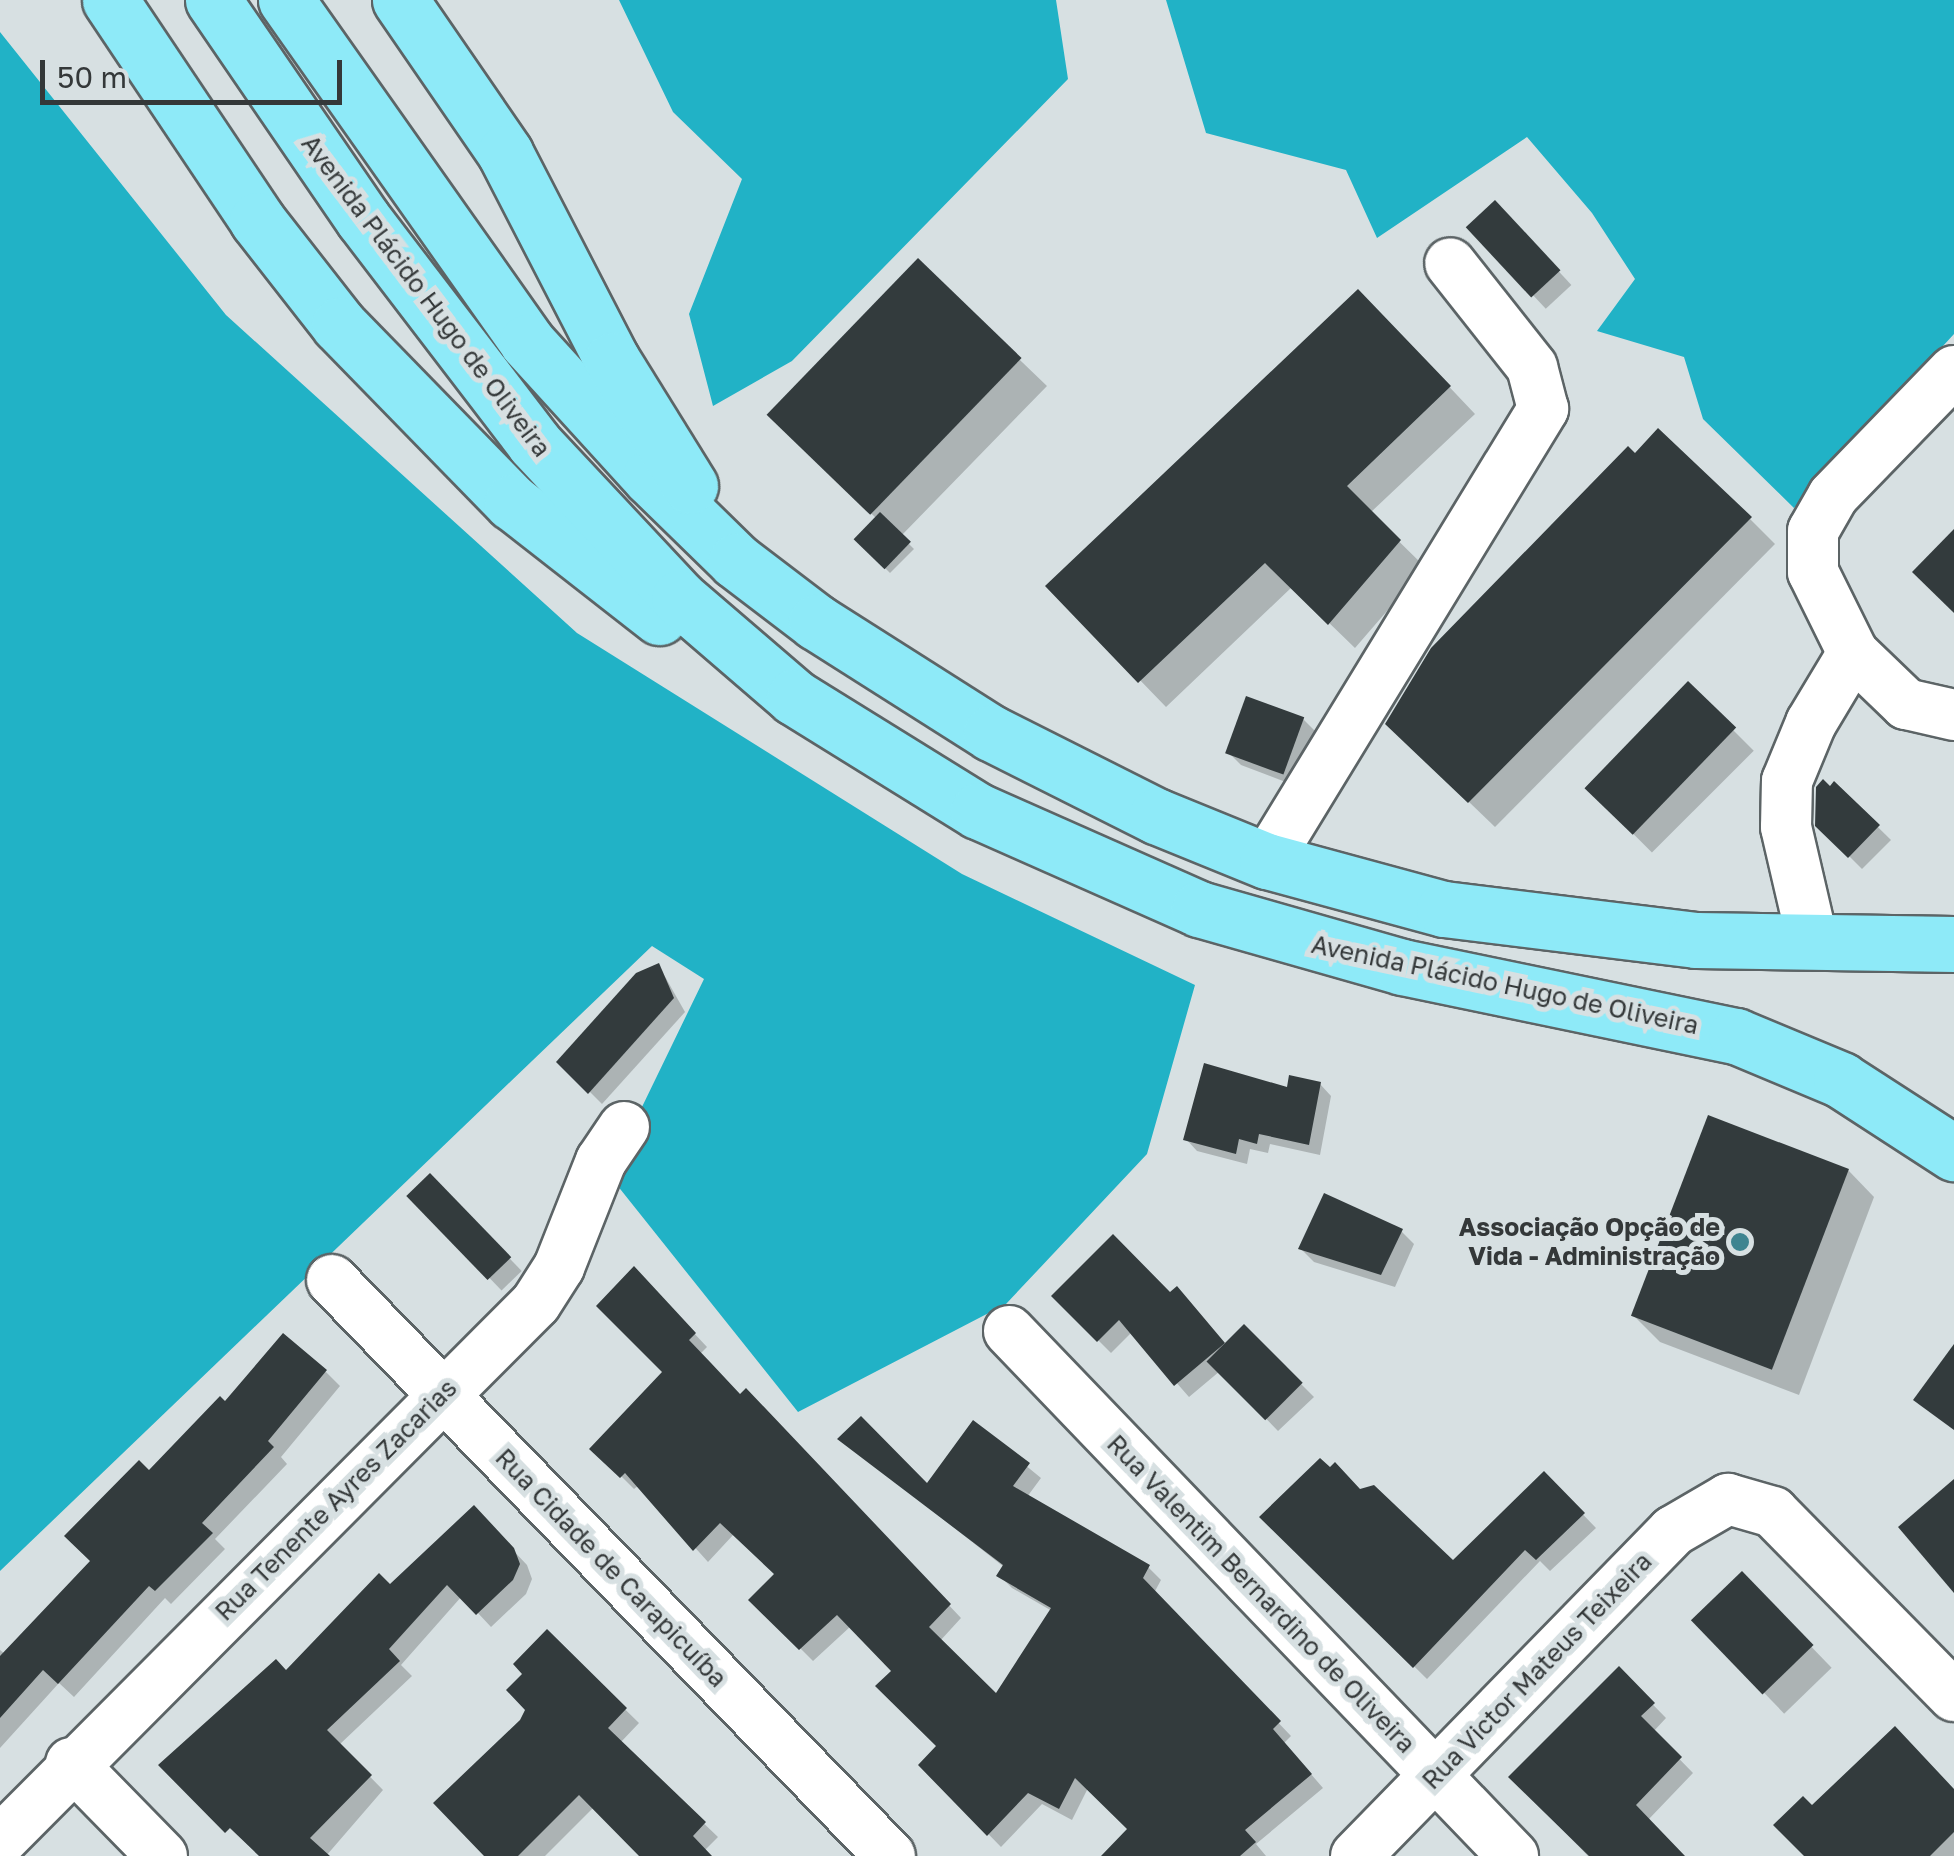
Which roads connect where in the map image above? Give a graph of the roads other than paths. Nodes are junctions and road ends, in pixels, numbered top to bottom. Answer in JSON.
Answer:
{"nodes":[{"id":1,"x":110,"y":0,"type":"edge"},
{"id":2,"x":212,"y":0,"type":"edge"},
{"id":3,"x":286,"y":0,"type":"edge"},
{"id":4,"x":400,"y":0,"type":"edge"},
{"id":5,"x":1450,"y":264,"type":"dead end"},
{"id":6,"x":1954,"y":370,"type":"edge"},
{"id":7,"x":736,"y":561,"type":"junction"},
{"id":8,"x":1853,"y":653,"type":"junction"},
{"id":9,"x":794,"y":696,"type":"junction"},
{"id":10,"x":1954,"y":714,"type":"edge"},
{"id":11,"x":1266,"y":861,"type":"junction"},
{"id":12,"x":1813,"y":943,"type":"junction"},
{"id":13,"x":1954,"y":944,"type":"edge"},
{"id":14,"x":624,"y":1127,"type":"dead end"},
{"id":15,"x":1954,"y":1153,"type":"edge"},
{"id":16,"x":332,"y":1280,"type":"dead end"},
{"id":17,"x":1008,"y":1331,"type":"dead end"},
{"id":18,"x":442,"y":1394,"type":"junction"},
{"id":19,"x":1954,"y":1696,"type":"edge"},
{"id":20,"x":71,"y":1764,"type":"junction"},
{"id":21,"x":1435,"y":1775,"type":"junction"},
{"id":22,"x":0,"y":1841,"type":"edge"},
{"id":23,"x":162,"y":1856,"type":"edge"},
{"id":24,"x":890,"y":1856,"type":"edge"},
{"id":25,"x":1356,"y":1856,"type":"edge"},
{"id":26,"x":1513,"y":1856,"type":"edge"}],
"edges":[{"from":1,"to":9,"type":"main road"},
{"from":2,"to":9,"type":"main road","name":"Avenida Plácido Hugo de Oliveira"},
{"from":3,"to":7,"type":"main road"},
{"from":4,"to":7,"type":"main road"},
{"from":5,"to":11,"type":"street"},
{"from":6,"to":8,"type":"street"},
{"from":7,"to":11,"type":"main road"},
{"from":8,"to":10,"type":"street"},
{"from":8,"to":12,"type":"street"},
{"from":9,"to":15,"type":"main road","name":"Avenida Plácido Hugo de Oliveira"},
{"from":11,"to":12,"type":"main road"},
{"from":12,"to":13,"type":"main road"},
{"from":14,"to":18,"type":"street","name":"Rua Tenente Ayres Zacarias"},
{"from":16,"to":18,"type":"street","name":"Rua Cidade de Carapicuíba"},
{"from":17,"to":21,"type":"street","name":"Rua Valentim Bernardino de Oliveira"},
{"from":18,"to":20,"type":"street","name":"Rua Tenente Ayres Zacarias"},
{"from":18,"to":24,"type":"street","name":"Rua Cidade de Carapicuíba"},
{"from":19,"to":21,"type":"street","name":"Rua Victor Mateus Teixeira"},
{"from":20,"to":22,"type":"street","name":"Rua Tenente Ayres Zacarias"},
{"from":20,"to":23,"type":"street"},
{"from":21,"to":25,"type":"street","name":"Rua Victor Mateus Teixeira"},
{"from":21,"to":26,"type":"street","name":"Rua Valentim Bernardino de Oliveira"}]}
